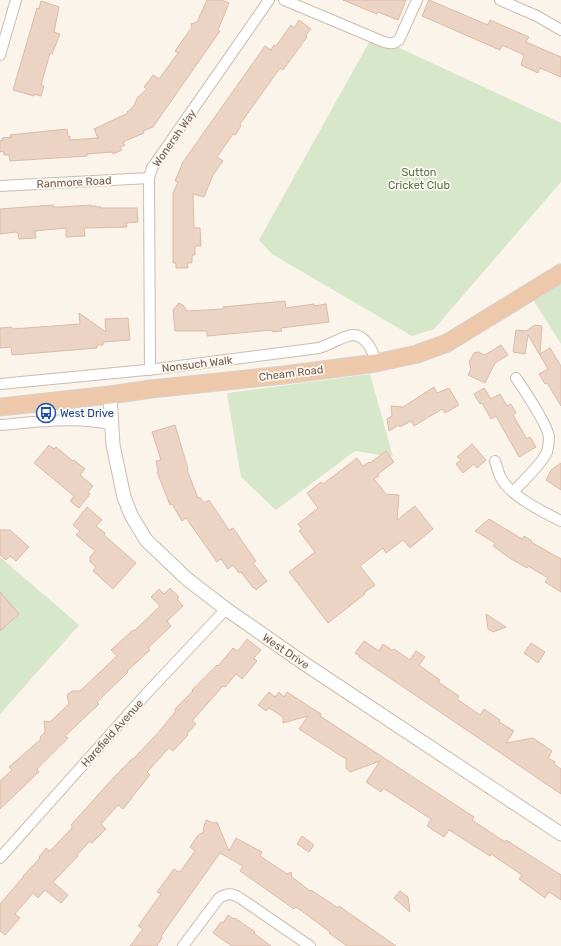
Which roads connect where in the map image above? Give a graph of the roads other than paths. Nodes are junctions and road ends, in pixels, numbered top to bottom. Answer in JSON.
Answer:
{"nodes":[{"id":1,"x":16,"y":0,"type":"edge"},
{"id":2,"x":269,"y":0,"type":"edge"},
{"id":3,"x":284,"y":0,"type":"edge"},
{"id":4,"x":417,"y":0,"type":"edge"},
{"id":5,"x":500,"y":0,"type":"edge"},
{"id":6,"x":561,"y":30,"type":"edge"},
{"id":7,"x":0,"y":55,"type":"edge"},
{"id":8,"x":149,"y":178,"type":"junction"},
{"id":9,"x":0,"y":186,"type":"edge"},
{"id":10,"x":561,"y":272,"type":"edge"},
{"id":11,"x":376,"y":363,"type":"junction"},
{"id":12,"x":150,"y":370,"type":"junction"},
{"id":13,"x":516,"y":378,"type":"dead end"},
{"id":14,"x":0,"y":384,"type":"edge"},
{"id":15,"x":110,"y":395,"type":"junction"},
{"id":16,"x":0,"y":407,"type":"edge"},
{"id":17,"x":0,"y":425,"type":"edge"},
{"id":18,"x":113,"y":425,"type":"junction"},
{"id":19,"x":495,"y":461,"type":"dead end"},
{"id":20,"x":513,"y":492,"type":"junction"},
{"id":21,"x":561,"y":521,"type":"edge"},
{"id":22,"x":226,"y":610,"type":"junction"},
{"id":23,"x":561,"y":834,"type":"edge"},
{"id":24,"x":0,"y":858,"type":"edge"},
{"id":25,"x":183,"y":946,"type":"edge"},
{"id":26,"x":310,"y":946,"type":"edge"}],
"edges":[{"from":1,"to":7,"type":"street"},
{"from":2,"to":8,"type":"street","name":"Wonersh Way"},
{"from":3,"to":4,"type":"street"},
{"from":5,"to":6,"type":"street"},
{"from":8,"to":9,"type":"street","name":"Ranmore Road"},
{"from":8,"to":12,"type":"street","name":"Wonersh Way"},
{"from":10,"to":11,"type":"highway","name":"Cheam Road"},
{"from":11,"to":12,"type":"street","name":"Nonsuch Walk"},
{"from":11,"to":15,"type":"highway","name":"Cheam Road"},
{"from":12,"to":14,"type":"street","name":"Nonsuch Walk"},
{"from":13,"to":20,"type":"street"},
{"from":15,"to":16,"type":"highway","name":"Cheam Road"},
{"from":15,"to":18,"type":"street","name":"West Drive"},
{"from":17,"to":18,"type":"street"},
{"from":18,"to":22,"type":"street","name":"West Drive"},
{"from":19,"to":20,"type":"street"},
{"from":20,"to":21,"type":"street"},
{"from":22,"to":23,"type":"street","name":"West Drive"},
{"from":22,"to":24,"type":"street","name":"Harefield Avenue"},
{"from":25,"to":26,"type":"street"}]}
